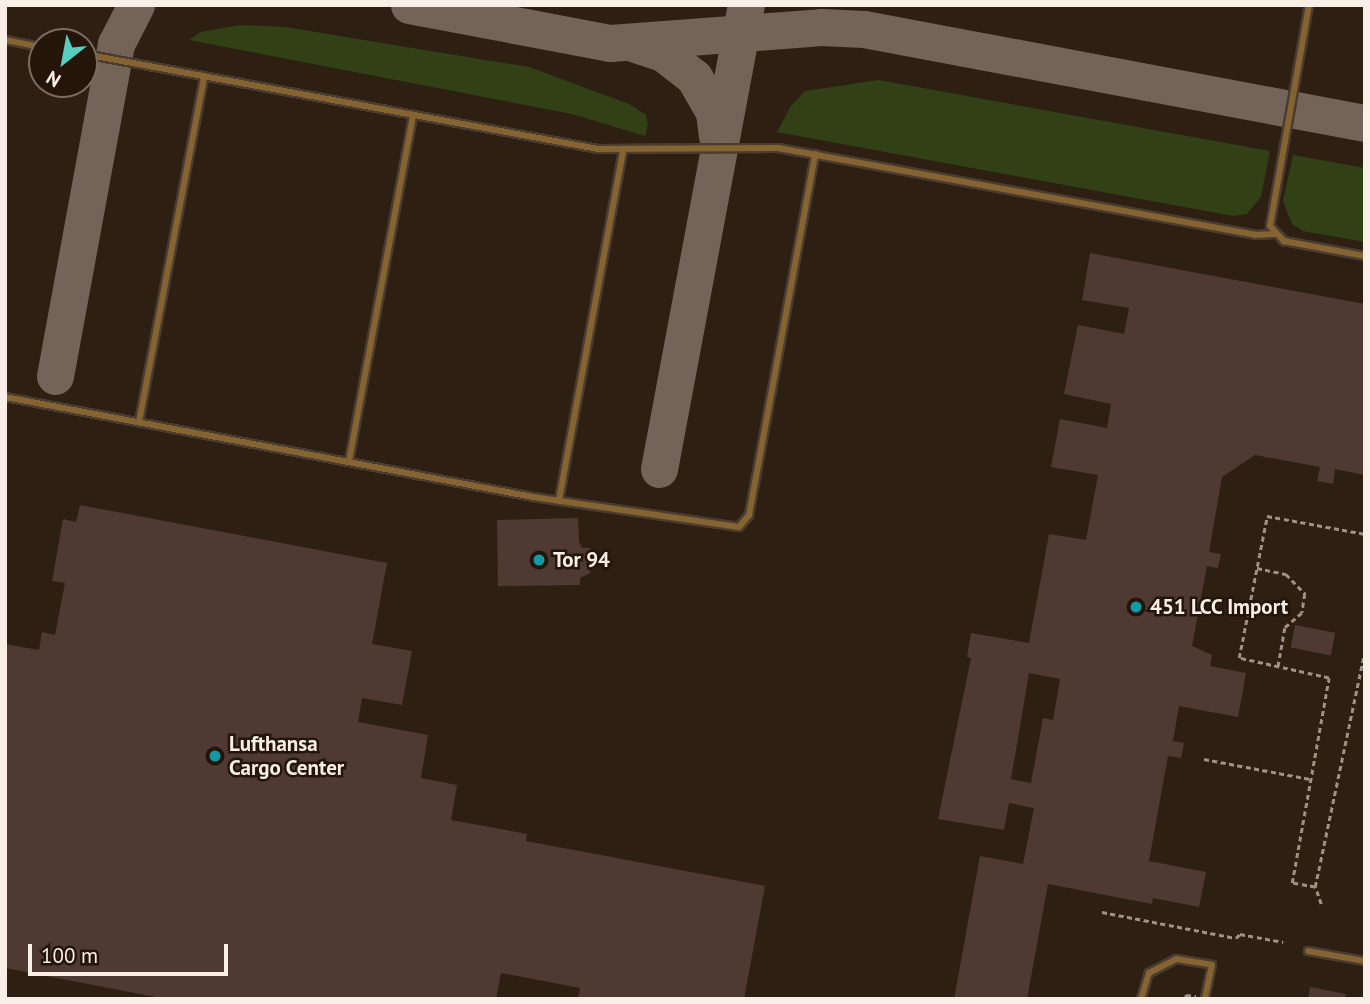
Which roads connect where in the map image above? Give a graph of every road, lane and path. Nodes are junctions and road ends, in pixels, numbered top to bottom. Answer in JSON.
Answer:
{"nodes":[{"id":1,"x":1309,"y":5,"type":"edge"},
{"id":2,"x":5,"y":40,"type":"edge"},
{"id":3,"x":28,"y":44,"type":"edge"},
{"id":4,"x":98,"y":57,"type":"edge"},
{"id":5,"x":204,"y":77,"type":"junction"},
{"id":6,"x":413,"y":115,"type":"junction"},
{"id":7,"x":623,"y":152,"type":"junction"},
{"id":8,"x":815,"y":154,"type":"junction"},
{"id":9,"x":1274,"y":234,"type":"junction"},
{"id":10,"x":1365,"y":256,"type":"edge"},
{"id":11,"x":5,"y":397,"type":"edge"},
{"id":12,"x":139,"y":422,"type":"junction"},
{"id":13,"x":349,"y":461,"type":"junction"},
{"id":14,"x":559,"y":500,"type":"junction"},
{"id":15,"x":1365,"y":534,"type":"edge"},
{"id":16,"x":1257,"y":568,"type":"junction"},
{"id":17,"x":1365,"y":649,"type":"edge"},
{"id":18,"x":1278,"y":668,"type":"junction"},
{"id":19,"x":1205,"y":759,"type":"dead end"},
{"id":20,"x":1310,"y":779,"type":"junction"},
{"id":21,"x":1315,"y":887,"type":"junction"},
{"id":22,"x":1321,"y":904,"type":"dead end"},
{"id":23,"x":1102,"y":912,"type":"dead end"},
{"id":24,"x":1283,"y":942,"type":"dead end"},
{"id":25,"x":1308,"y":951,"type":"dead end"},
{"id":26,"x":1365,"y":961,"type":"edge"},
{"id":27,"x":1141,"y":999,"type":"edge"},
{"id":28,"x":1205,"y":999,"type":"edge"}],
"edges":[{"from":1,"to":9,"type":"lane"},
{"from":2,"to":3,"type":"lane"},
{"from":4,"to":5,"type":"lane"},
{"from":5,"to":6,"type":"lane"},
{"from":5,"to":12,"type":"lane"},
{"from":6,"to":7,"type":"lane"},
{"from":6,"to":13,"type":"lane"},
{"from":7,"to":8,"type":"lane"},
{"from":7,"to":14,"type":"lane"},
{"from":8,"to":9,"type":"lane"},
{"from":8,"to":14,"type":"lane"},
{"from":9,"to":10,"type":"lane"},
{"from":11,"to":12,"type":"lane"},
{"from":12,"to":13,"type":"lane"},
{"from":13,"to":14,"type":"lane"},
{"from":15,"to":16,"type":"path"},
{"from":16,"to":18,"type":"path"},
{"from":16,"to":18,"type":"path"},
{"from":17,"to":21,"type":"path"},
{"from":18,"to":20,"type":"path"},
{"from":19,"to":20,"type":"path"},
{"from":20,"to":21,"type":"path"},
{"from":21,"to":22,"type":"path"},
{"from":23,"to":24,"type":"path"},
{"from":25,"to":26,"type":"lane"},
{"from":27,"to":28,"type":"lane"}]}
